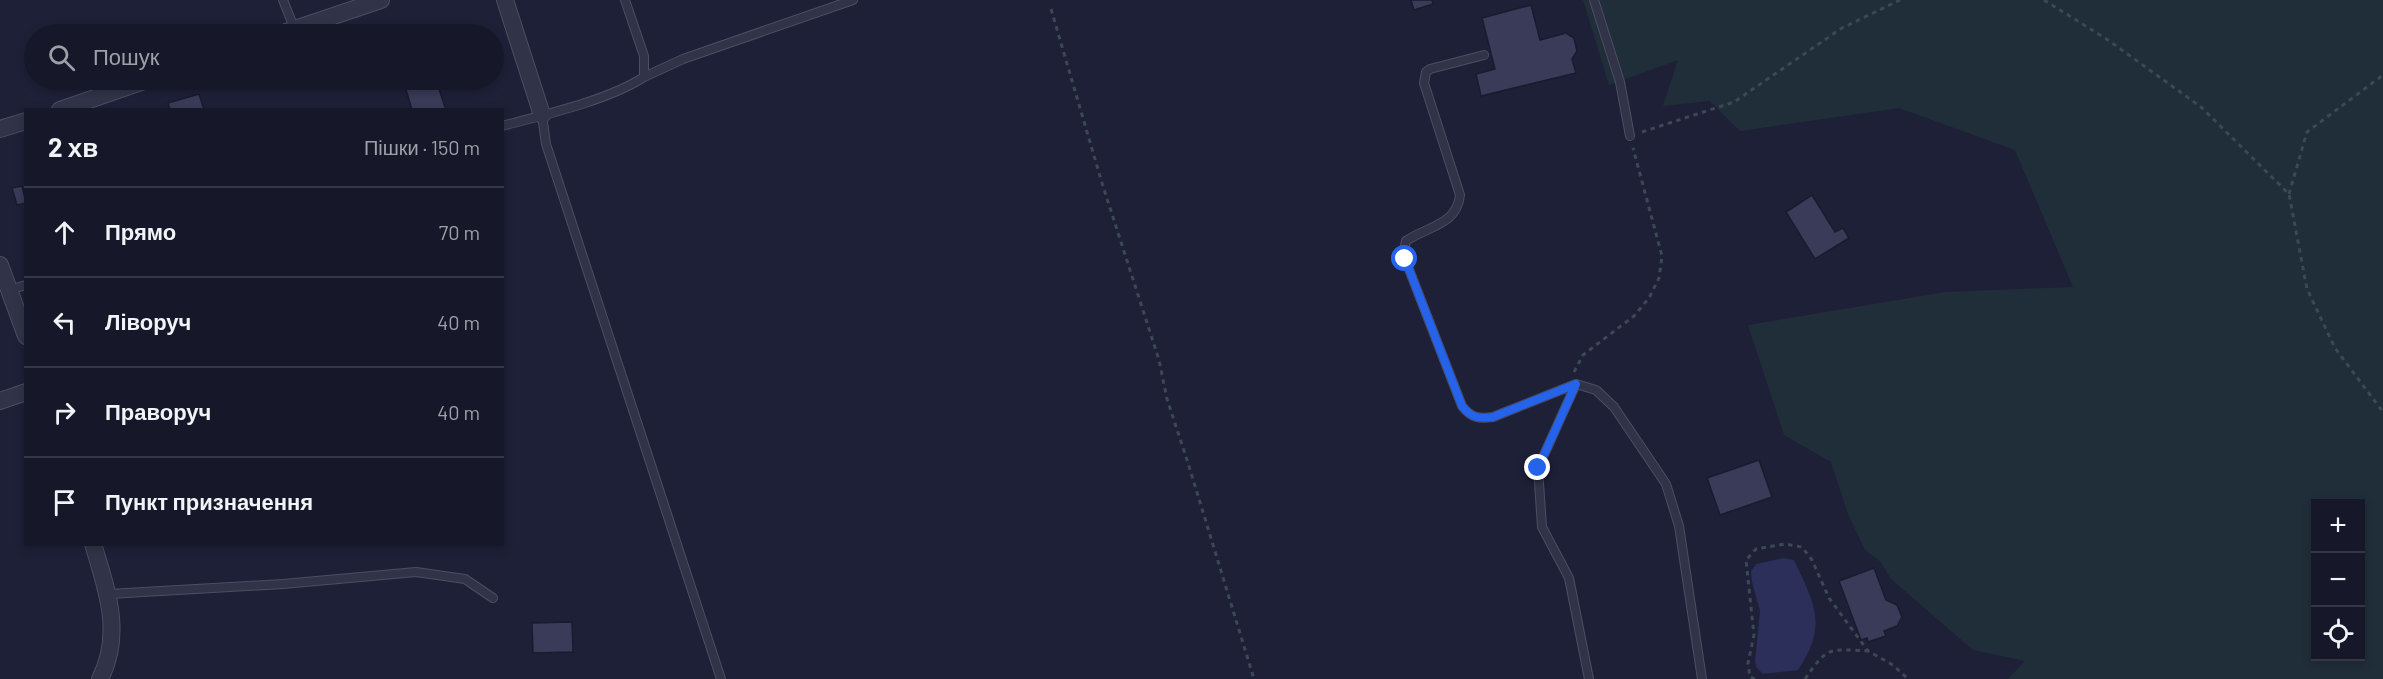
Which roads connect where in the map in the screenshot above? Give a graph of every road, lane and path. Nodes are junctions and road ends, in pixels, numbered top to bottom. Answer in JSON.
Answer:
{"nodes":[{"id":1,"x":283,"y":0,"type":"edge"},
{"id":2,"x":381,"y":0,"type":"edge"},
{"id":3,"x":505,"y":0,"type":"edge"},
{"id":4,"x":624,"y":0,"type":"edge"},
{"id":5,"x":853,"y":0,"type":"edge"},
{"id":6,"x":1594,"y":0,"type":"edge"},
{"id":7,"x":1899,"y":0,"type":"edge"},
{"id":8,"x":2044,"y":0,"type":"edge"},
{"id":9,"x":1051,"y":9,"type":"dead end"},
{"id":10,"x":287,"y":24,"type":"edge"},
{"id":11,"x":311,"y":24,"type":"edge"},
{"id":12,"x":1484,"y":55,"type":"dead end"},
{"id":13,"x":2383,"y":75,"type":"edge"},
{"id":14,"x":644,"y":77,"type":"junction"},
{"id":15,"x":118,"y":90,"type":"edge"},
{"id":16,"x":66,"y":108,"type":"edge"},
{"id":17,"x":542,"y":116,"type":"junction"},
{"id":18,"x":24,"y":122,"type":"edge"},
{"id":19,"x":504,"y":126,"type":"edge"},
{"id":20,"x":0,"y":129,"type":"edge"},
{"id":21,"x":1630,"y":136,"type":"junction"},
{"id":22,"x":2289,"y":194,"type":"junction"},
{"id":23,"x":0,"y":265,"type":"edge"},
{"id":24,"x":17,"y":287,"type":"edge"},
{"id":25,"x":24,"y":325,"type":"edge"},
{"id":26,"x":1576,"y":384,"type":"junction"},
{"id":27,"x":24,"y":393,"type":"edge"},
{"id":28,"x":0,"y":400,"type":"edge"},
{"id":29,"x":2383,"y":412,"type":"edge"},
{"id":30,"x":94,"y":546,"type":"edge"},
{"id":31,"x":109,"y":594,"type":"junction"},
{"id":32,"x":493,"y":598,"type":"dead end"},
{"id":33,"x":1868,"y":651,"type":"junction"},
{"id":34,"x":100,"y":679,"type":"edge"},
{"id":35,"x":721,"y":679,"type":"edge"},
{"id":36,"x":1254,"y":679,"type":"edge"},
{"id":37,"x":1589,"y":679,"type":"edge"},
{"id":38,"x":1702,"y":679,"type":"edge"},
{"id":39,"x":1755,"y":679,"type":"edge"},
{"id":40,"x":1805,"y":679,"type":"edge"},
{"id":41,"x":1908,"y":679,"type":"edge"}],
"edges":[{"from":1,"to":10,"type":"lane"},
{"from":2,"to":11,"type":"street"},
{"from":3,"to":17,"type":"street"},
{"from":4,"to":14,"type":"lane"},
{"from":5,"to":14,"type":"lane"},
{"from":6,"to":21,"type":"lane"},
{"from":7,"to":21,"type":"path"},
{"from":8,"to":22,"type":"path"},
{"from":9,"to":36,"type":"path"},
{"from":12,"to":26,"type":"lane"},
{"from":13,"to":22,"type":"path"},
{"from":14,"to":17,"type":"lane"},
{"from":15,"to":16,"type":"street"},
{"from":17,"to":19,"type":"lane"},
{"from":17,"to":35,"type":"lane"},
{"from":18,"to":20,"type":"street"},
{"from":21,"to":26,"type":"path"},
{"from":22,"to":29,"type":"path"},
{"from":23,"to":24,"type":"street"},
{"from":24,"to":25,"type":"street"},
{"from":26,"to":37,"type":"lane"},
{"from":26,"to":38,"type":"lane"},
{"from":27,"to":28,"type":"street"},
{"from":30,"to":31,"type":"street"},
{"from":31,"to":32,"type":"lane"},
{"from":31,"to":34,"type":"street"},
{"from":33,"to":39,"type":"path"},
{"from":33,"to":40,"type":"path"},
{"from":33,"to":41,"type":"path"}]}
